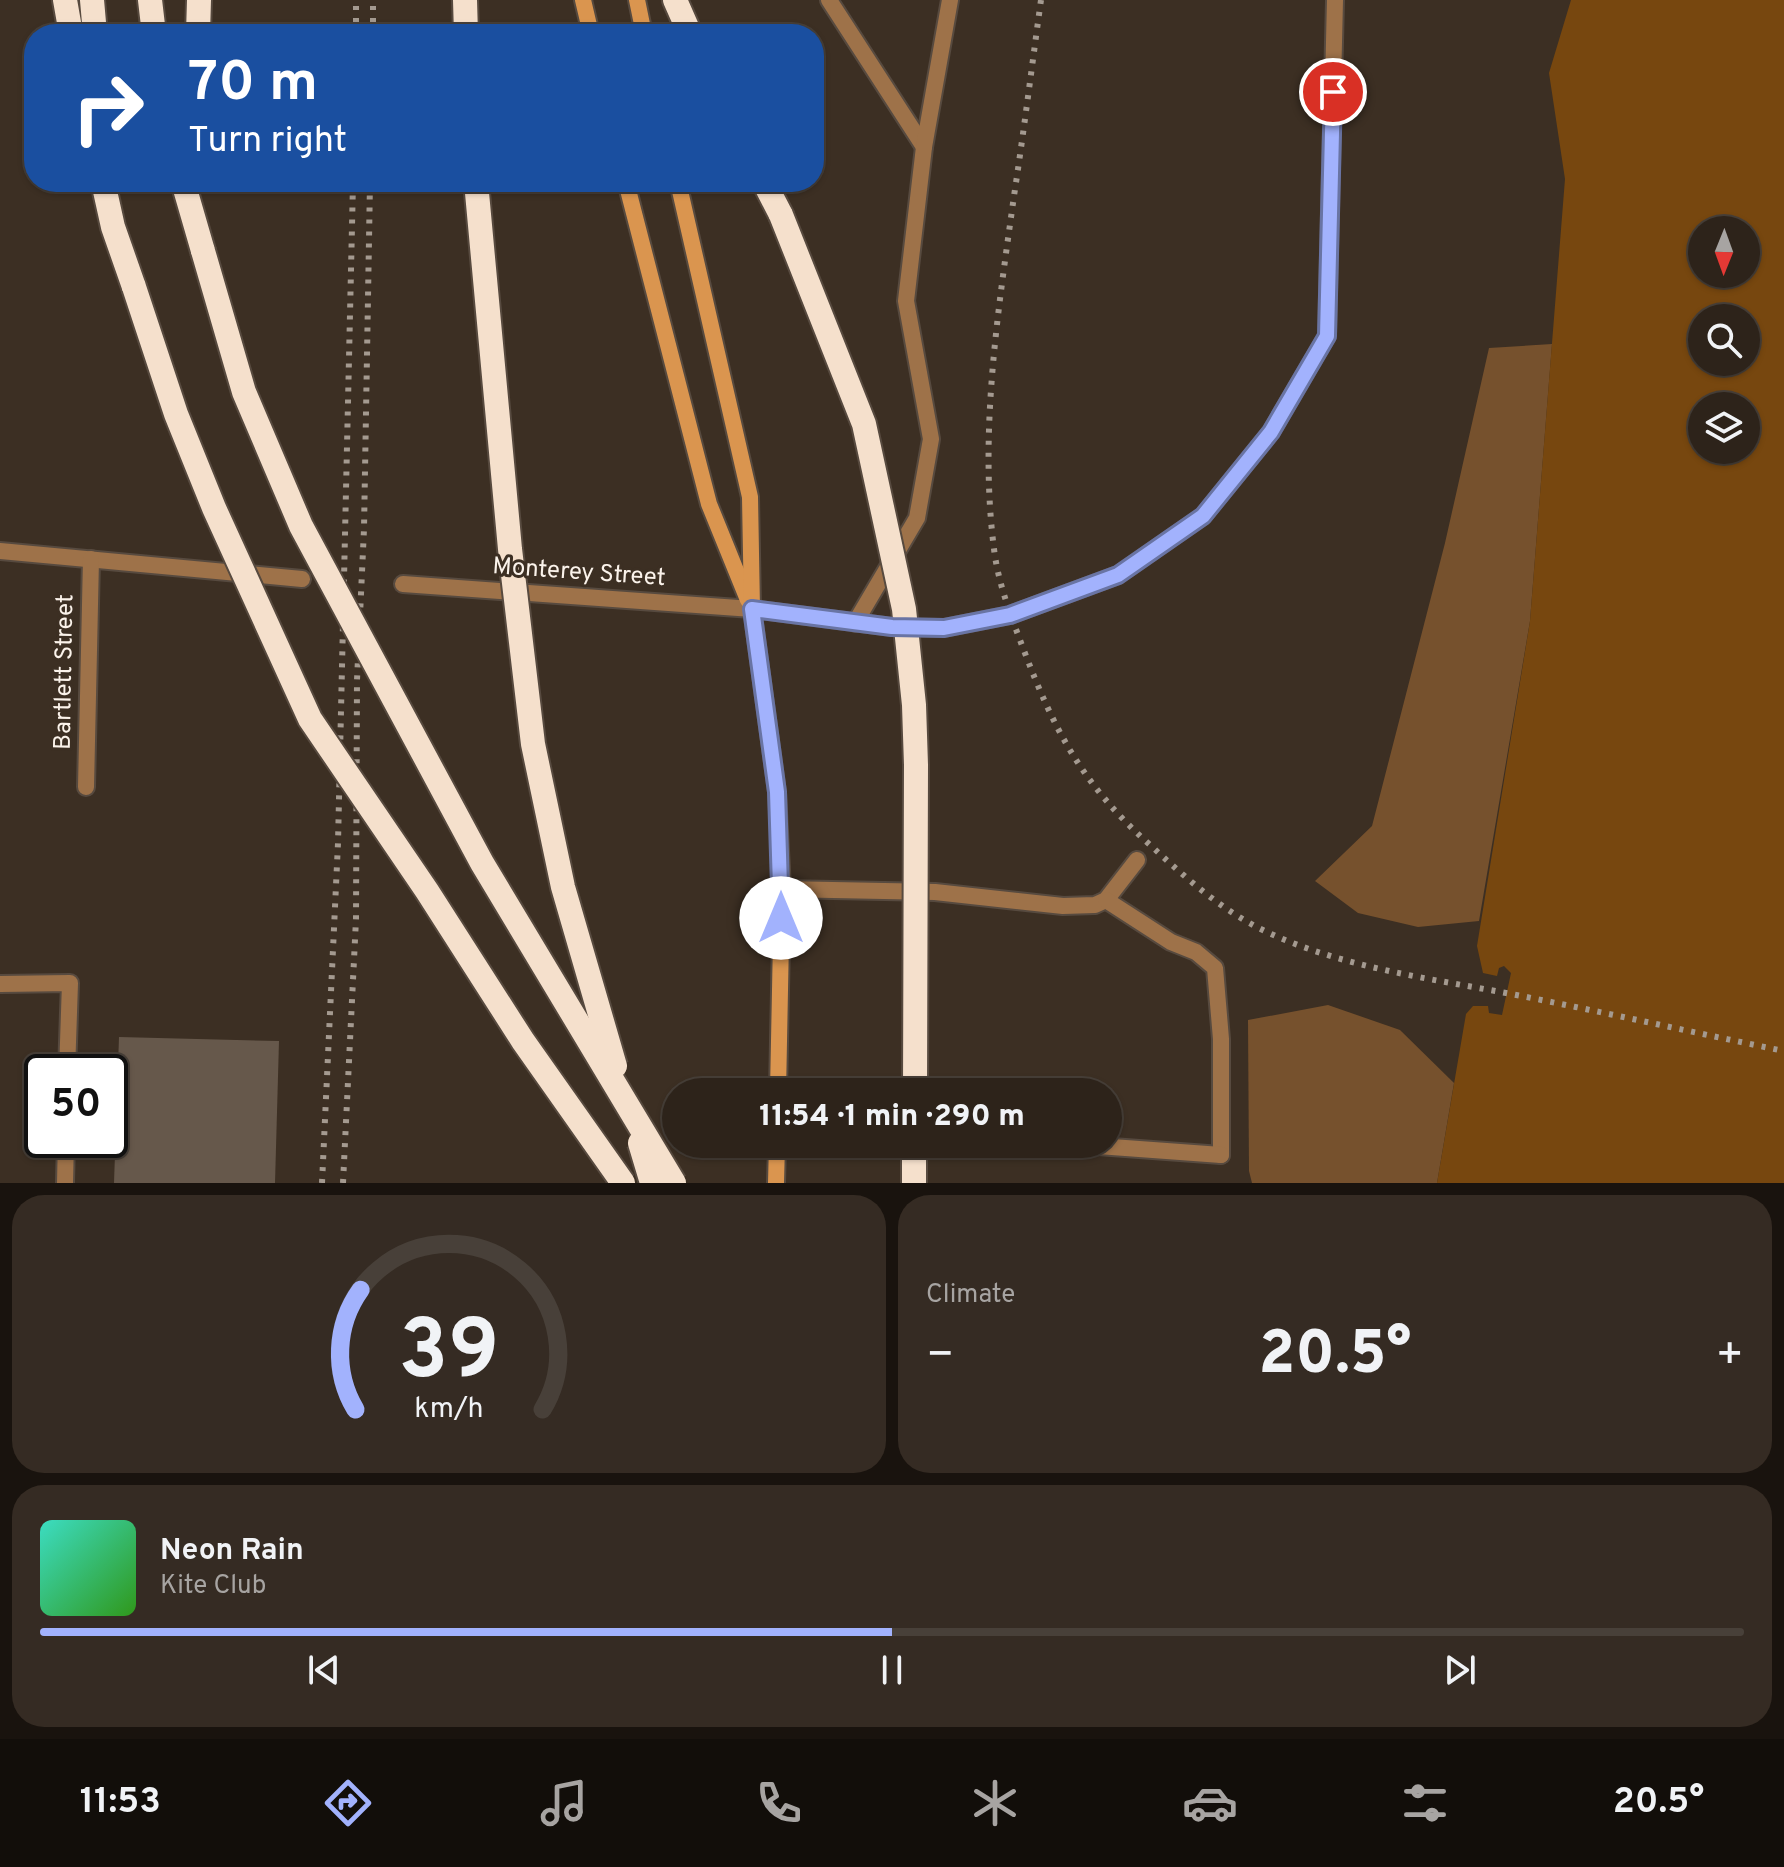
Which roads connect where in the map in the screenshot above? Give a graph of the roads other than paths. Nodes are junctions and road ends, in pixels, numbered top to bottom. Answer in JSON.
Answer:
{"nodes":[{"id":1,"x":65,"y":0,"type":"edge"},
{"id":2,"x":92,"y":0,"type":"edge"},
{"id":3,"x":150,"y":0,"type":"edge"},
{"id":4,"x":199,"y":0,"type":"edge"},
{"id":5,"x":465,"y":0,"type":"edge"},
{"id":6,"x":583,"y":0,"type":"edge"},
{"id":7,"x":637,"y":0,"type":"edge"},
{"id":8,"x":675,"y":0,"type":"edge"},
{"id":9,"x":829,"y":0,"type":"edge"},
{"id":10,"x":950,"y":0,"type":"edge"},
{"id":11,"x":1335,"y":0,"type":"edge"},
{"id":12,"x":69,"y":24,"type":"edge"},
{"id":13,"x":94,"y":24,"type":"edge"},
{"id":14,"x":153,"y":24,"type":"edge"},
{"id":15,"x":198,"y":24,"type":"edge"},
{"id":16,"x":466,"y":24,"type":"edge"},
{"id":17,"x":589,"y":24,"type":"edge"},
{"id":18,"x":642,"y":24,"type":"edge"},
{"id":19,"x":686,"y":24,"type":"edge"},
{"id":20,"x":924,"y":147,"type":"junction"},
{"id":21,"x":105,"y":192,"type":"edge"},
{"id":22,"x":119,"y":192,"type":"edge"},
{"id":23,"x":186,"y":192,"type":"edge"},
{"id":24,"x":200,"y":192,"type":"edge"},
{"id":25,"x":477,"y":192,"type":"edge"},
{"id":26,"x":629,"y":192,"type":"edge"},
{"id":27,"x":680,"y":192,"type":"edge"},
{"id":28,"x":769,"y":192,"type":"edge"},
{"id":29,"x":203,"y":251,"type":"junction"},
{"id":30,"x":134,"y":287,"type":"junction"},
{"id":31,"x":0,"y":551,"type":"edge"},
{"id":32,"x":91,"y":559,"type":"junction"},
{"id":33,"x":302,"y":579,"type":"dead end"},
{"id":34,"x":403,"y":584,"type":"dead end"},
{"id":35,"x":752,"y":609,"type":"junction"},
{"id":36,"x":855,"y":623,"type":"junction"},
{"id":37,"x":86,"y":787,"type":"dead end"},
{"id":38,"x":1137,"y":860,"type":"dead end"},
{"id":39,"x":782,"y":889,"type":"junction"},
{"id":40,"x":1106,"y":900,"type":"junction"},
{"id":41,"x":0,"y":984,"type":"edge"},
{"id":42,"x":68,"y":1054,"type":"edge"},
{"id":43,"x":778,"y":1078,"type":"edge"},
{"id":44,"x":915,"y":1078,"type":"edge"},
{"id":45,"x":1122,"y":1148,"type":"edge"},
{"id":46,"x":66,"y":1158,"type":"edge"},
{"id":47,"x":777,"y":1158,"type":"edge"},
{"id":48,"x":914,"y":1158,"type":"edge"},
{"id":49,"x":65,"y":1183,"type":"edge"},
{"id":50,"x":623,"y":1183,"type":"edge"},
{"id":51,"x":652,"y":1183,"type":"edge"},
{"id":52,"x":674,"y":1183,"type":"edge"},
{"id":53,"x":776,"y":1183,"type":"edge"},
{"id":54,"x":914,"y":1183,"type":"edge"}],
"edges":[{"from":1,"to":12,"type":"highway"},
{"from":2,"to":13,"type":"highway"},
{"from":3,"to":14,"type":"highway"},
{"from":4,"to":15,"type":"highway"},
{"from":5,"to":16,"type":"highway"},
{"from":6,"to":17,"type":"main road"},
{"from":7,"to":18,"type":"main road"},
{"from":8,"to":19,"type":"highway"},
{"from":9,"to":20,"type":"street"},
{"from":10,"to":20,"type":"street"},
{"from":11,"to":36,"type":"street","name":"Monterey Street"},
{"from":20,"to":36,"type":"street"},
{"from":21,"to":30,"type":"highway"},
{"from":22,"to":30,"type":"highway"},
{"from":23,"to":29,"type":"highway"},
{"from":24,"to":29,"type":"highway"},
{"from":25,"to":51,"type":"highway","bridge":true},
{"from":26,"to":35,"type":"main road"},
{"from":27,"to":35,"type":"main road"},
{"from":28,"to":44,"type":"highway","bridge":true},
{"from":29,"to":52,"type":"highway","bridge":true},
{"from":30,"to":50,"type":"highway","bridge":true},
{"from":31,"to":32,"type":"street"},
{"from":32,"to":33,"type":"street"},
{"from":32,"to":37,"type":"street","name":"Bartlett Street"},
{"from":34,"to":35,"type":"street","name":"Monterey Street"},
{"from":35,"to":36,"type":"street","name":"Monterey Street"},
{"from":35,"to":39,"type":"main road"},
{"from":38,"to":40,"type":"street"},
{"from":39,"to":40,"type":"street"},
{"from":39,"to":43,"type":"main road"},
{"from":40,"to":45,"type":"street"},
{"from":41,"to":42,"type":"street"},
{"from":46,"to":49,"type":"street"},
{"from":47,"to":53,"type":"main road"},
{"from":48,"to":54,"type":"highway"}]}
